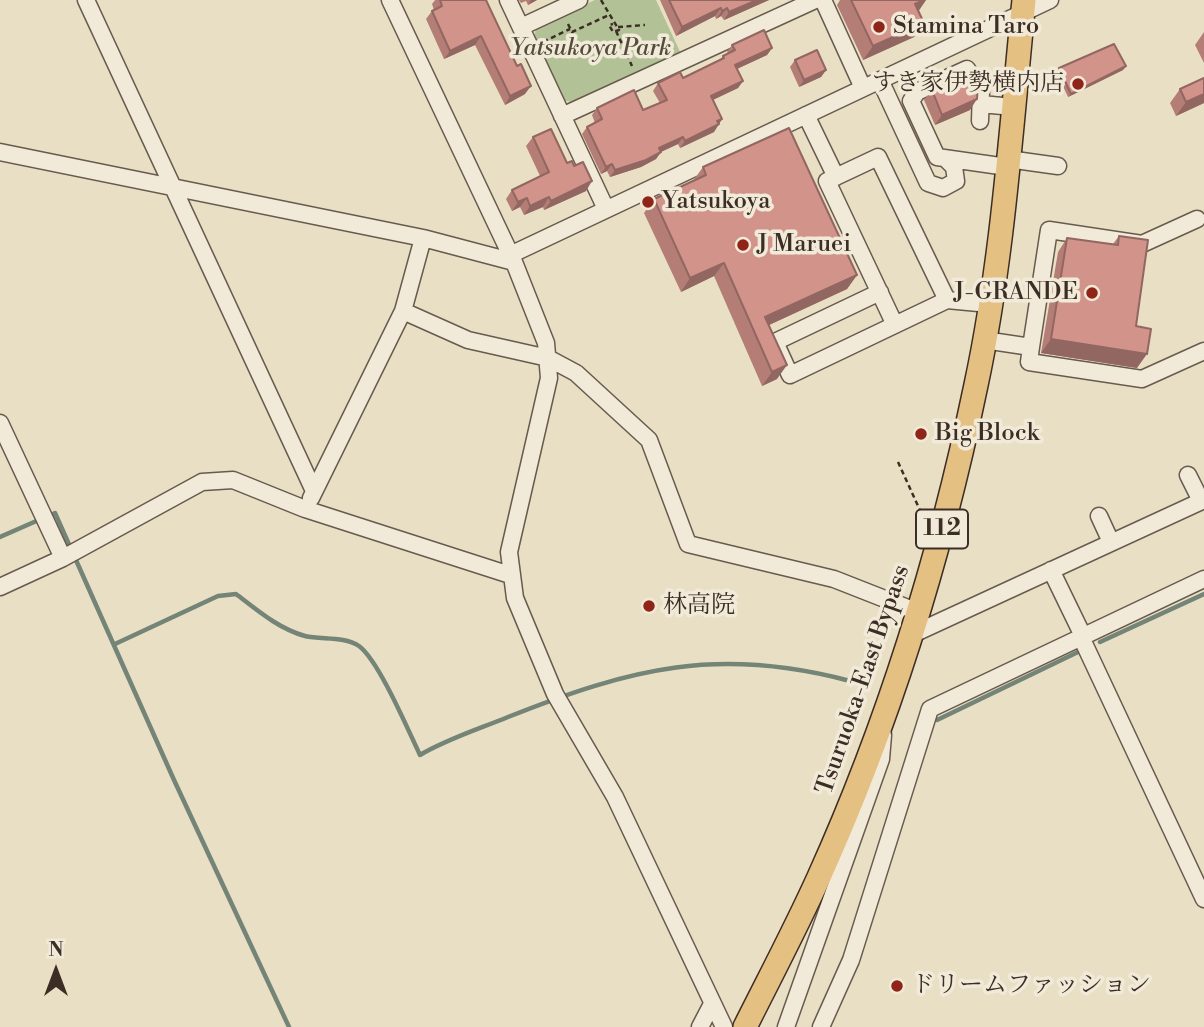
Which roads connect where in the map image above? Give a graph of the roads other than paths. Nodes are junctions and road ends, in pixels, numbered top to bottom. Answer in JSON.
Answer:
{"nodes":[{"id":1,"x":86,"y":0,"type":"edge"},
{"id":2,"x":390,"y":0,"type":"edge"},
{"id":3,"x":508,"y":0,"type":"edge"},
{"id":4,"x":579,"y":0,"type":"edge"},
{"id":5,"x":815,"y":0,"type":"edge"},
{"id":6,"x":823,"y":0,"type":"edge"},
{"id":7,"x":1049,"y":0,"type":"edge"},
{"id":8,"x":1024,"y":6,"type":"edge"},
{"id":9,"x":521,"y":27,"type":"junction"},
{"id":10,"x":880,"y":80,"type":"junction"},
{"id":11,"x":863,"y":88,"type":"junction"},
{"id":12,"x":1013,"y":107,"type":"junction"},
{"id":13,"x":806,"y":115,"type":"junction"},
{"id":14,"x":562,"y":116,"type":"junction"},
{"id":15,"x":0,"y":152,"type":"edge"},
{"id":16,"x":946,"y":159,"type":"junction"},
{"id":17,"x":1008,"y":163,"type":"junction"},
{"id":18,"x":1058,"y":166,"type":"dead end"},
{"id":19,"x":836,"y":177,"type":"junction"},
{"id":20,"x":174,"y":188,"type":"junction"},
{"id":21,"x":606,"y":209,"type":"junction"},
{"id":22,"x":1197,"y":219,"type":"dead end"},
{"id":23,"x":423,"y":237,"type":"junction"},
{"id":24,"x":512,"y":258,"type":"junction"},
{"id":25,"x":880,"y":292,"type":"junction"},
{"id":26,"x":947,"y":300,"type":"junction"},
{"id":27,"x":989,"y":304,"type":"junction"},
{"id":28,"x":403,"y":311,"type":"junction"},
{"id":29,"x":895,"y":325,"type":"junction"},
{"id":30,"x":984,"y":340,"type":"junction"},
{"id":31,"x":1031,"y":346,"type":"junction"},
{"id":32,"x":1204,"y":351,"type":"edge"},
{"id":33,"x":548,"y":358,"type":"junction"},
{"id":34,"x":0,"y":423,"type":"edge"},
{"id":35,"x":1188,"y":475,"type":"dead end"},
{"id":36,"x":314,"y":492,"type":"junction"},
{"id":37,"x":1203,"y":500,"type":"edge"},
{"id":38,"x":305,"y":509,"type":"junction"},
{"id":39,"x":1099,"y":516,"type":"dead end"},
{"id":40,"x":1111,"y":542,"type":"junction"},
{"id":41,"x":63,"y":558,"type":"junction"},
{"id":42,"x":1051,"y":570,"type":"junction"},
{"id":43,"x":510,"y":575,"type":"junction"},
{"id":44,"x":1204,"y":579,"type":"edge"},
{"id":45,"x":0,"y":587,"type":"edge"},
{"id":46,"x":918,"y":612,"type":"junction"},
{"id":47,"x":911,"y":635,"type":"junction"},
{"id":48,"x":1082,"y":636,"type":"junction"},
{"id":49,"x":886,"y":708,"type":"junction"},
{"id":50,"x":1204,"y":898,"type":"edge"},
{"id":51,"x":712,"y":1004,"type":"junction"},
{"id":52,"x":700,"y":1027,"type":"edge"},
{"id":53,"x":723,"y":1027,"type":"edge"},
{"id":54,"x":746,"y":1027,"type":"edge"},
{"id":55,"x":786,"y":1027,"type":"edge"},
{"id":56,"x":821,"y":1027,"type":"edge"}],
"edges":[{"from":1,"to":20,"type":"street"},
{"from":2,"to":24,"type":"street"},
{"from":3,"to":9,"type":"street"},
{"from":4,"to":9,"type":"street"},
{"from":5,"to":14,"type":"street"},
{"from":6,"to":11,"type":"street"},
{"from":7,"to":8,"type":"street"},
{"from":8,"to":10,"type":"street"},
{"from":8,"to":12,"type":"highway","name":"Tsuruoka-East Bypass","number":"112"},
{"from":9,"to":14,"type":"street"},
{"from":10,"to":11,"type":"street"},
{"from":10,"to":16,"type":"street"},
{"from":11,"to":13,"type":"street"},
{"from":12,"to":16,"type":"street"},
{"from":12,"to":17,"type":"highway","name":"Tsuruoka-East Bypass","number":"112"},
{"from":13,"to":19,"type":"street"},
{"from":13,"to":21,"type":"street"},
{"from":14,"to":21,"type":"street"},
{"from":15,"to":20,"type":"street"},
{"from":16,"to":17,"type":"street"},
{"from":17,"to":18,"type":"street"},
{"from":17,"to":27,"type":"highway","name":"Tsuruoka-East Bypass","number":"112"},
{"from":19,"to":25,"type":"street"},
{"from":19,"to":26,"type":"street"},
{"from":20,"to":23,"type":"street"},
{"from":20,"to":36,"type":"street"},
{"from":21,"to":24,"type":"street"},
{"from":22,"to":31,"type":"street"},
{"from":23,"to":24,"type":"street"},
{"from":23,"to":28,"type":"street"},
{"from":24,"to":33,"type":"street"},
{"from":25,"to":29,"type":"street"},
{"from":25,"to":29,"type":"street"},
{"from":26,"to":27,"type":"street"},
{"from":26,"to":29,"type":"street"},
{"from":27,"to":30,"type":"highway","name":"Tsuruoka-East Bypass","number":"112"},
{"from":28,"to":33,"type":"street"},
{"from":28,"to":36,"type":"street"},
{"from":30,"to":31,"type":"street"},
{"from":30,"to":46,"type":"highway","name":"Tsuruoka-East Bypass","number":"112"},
{"from":31,"to":32,"type":"street"},
{"from":33,"to":43,"type":"street"},
{"from":33,"to":46,"type":"street"},
{"from":34,"to":41,"type":"street"},
{"from":35,"to":37,"type":"street"},
{"from":36,"to":38,"type":"street"},
{"from":37,"to":40,"type":"street"},
{"from":38,"to":41,"type":"street"},
{"from":38,"to":43,"type":"street"},
{"from":39,"to":40,"type":"street"},
{"from":40,"to":42,"type":"street"},
{"from":41,"to":45,"type":"street"},
{"from":42,"to":47,"type":"street"},
{"from":42,"to":48,"type":"street"},
{"from":43,"to":51,"type":"street"},
{"from":44,"to":48,"type":"street"},
{"from":46,"to":47,"type":"highway","name":"Tsuruoka-East Bypass","number":"112"},
{"from":47,"to":49,"type":"highway","name":"Tsuruoka-East Bypass","number":"112"},
{"from":48,"to":50,"type":"street"},
{"from":48,"to":56,"type":"street"},
{"from":49,"to":54,"type":"highway","name":"Tsuruoka-East Bypass","number":"112"},
{"from":49,"to":55,"type":"street"},
{"from":51,"to":52,"type":"street"},
{"from":51,"to":53,"type":"street"}]}
